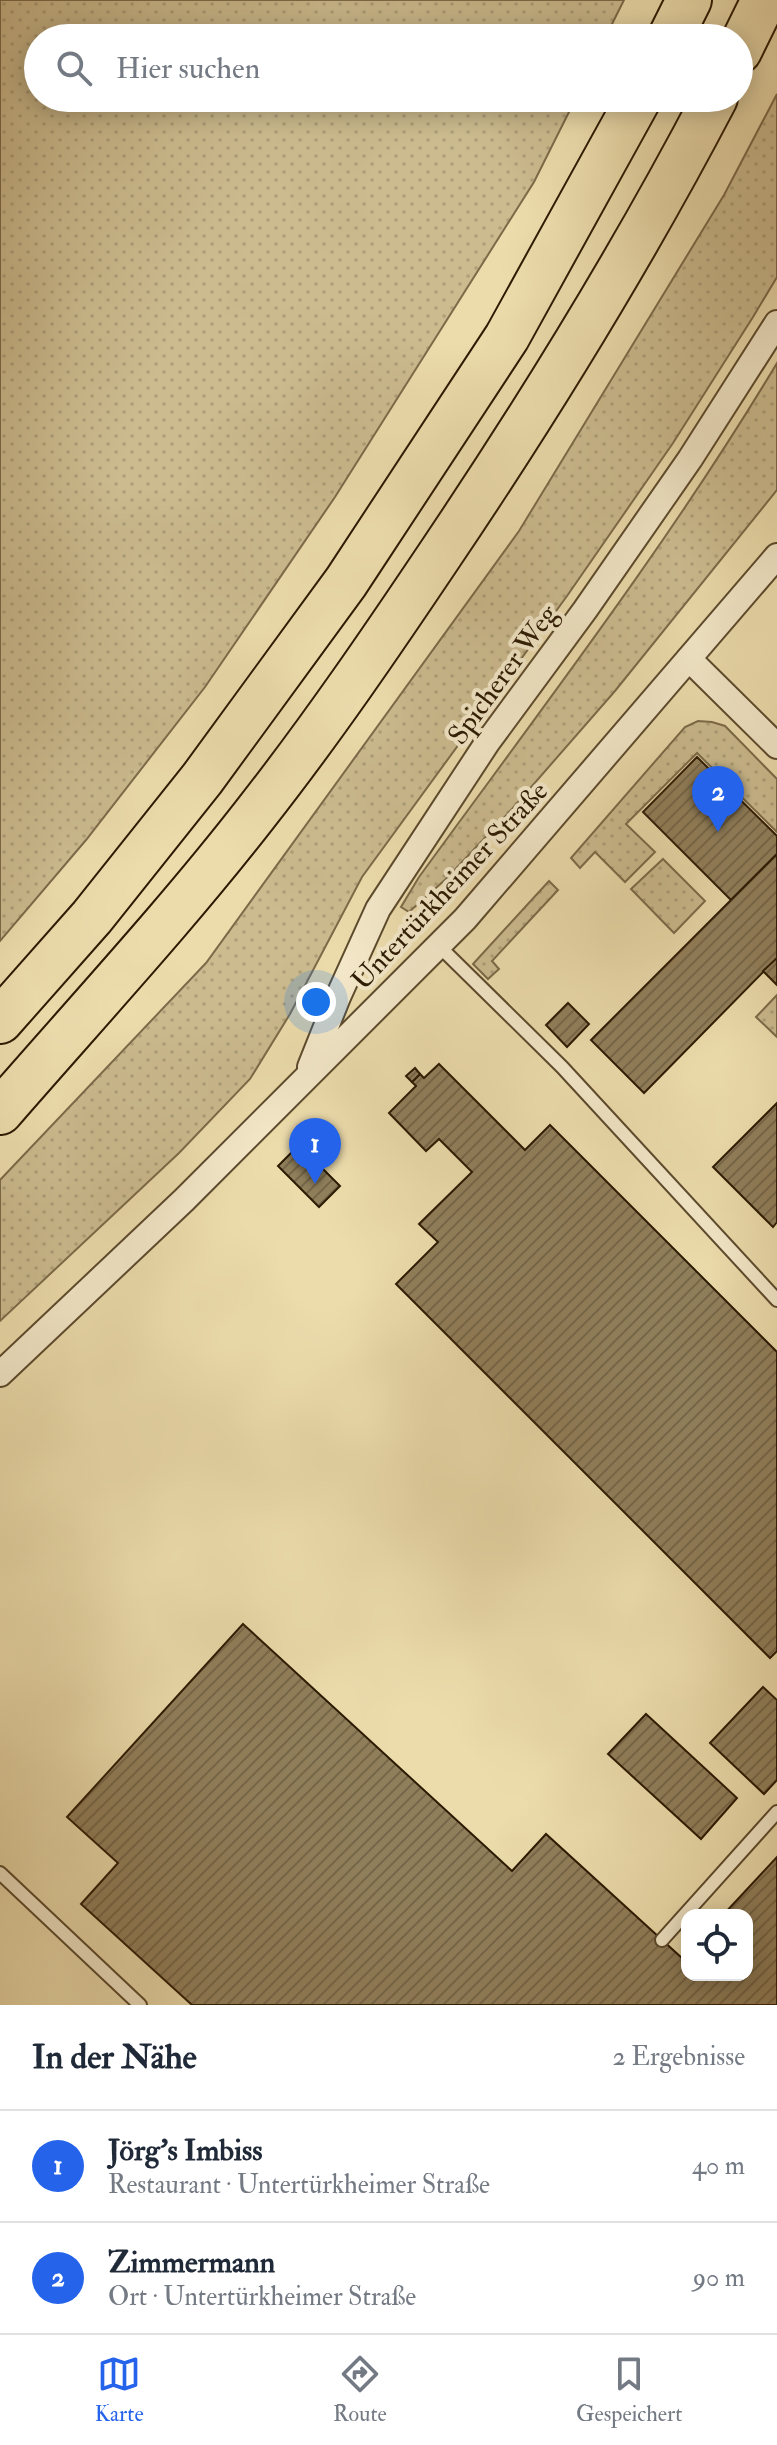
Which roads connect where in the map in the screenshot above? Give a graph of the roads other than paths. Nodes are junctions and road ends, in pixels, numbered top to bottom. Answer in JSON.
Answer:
{"nodes":[{"id":1,"x":689,"y":0,"type":"edge"},
{"id":2,"x":764,"y":0,"type":"edge"},
{"id":3,"x":677,"y":24,"type":"edge"},
{"id":4,"x":752,"y":24,"type":"edge"},
{"id":5,"x":631,"y":112,"type":"edge"},
{"id":6,"x":708,"y":112,"type":"edge"},
{"id":7,"x":777,"y":323,"type":"edge"},
{"id":8,"x":777,"y":556,"type":"edge"},
{"id":9,"x":689,"y":659,"type":"junction"},
{"id":10,"x":777,"y":746,"type":"edge"},
{"id":11,"x":439,"y":946,"type":"junction"},
{"id":12,"x":0,"y":1021,"type":"edge"},
{"id":13,"x":307,"y":1077,"type":"junction"},
{"id":14,"x":0,"y":1112,"type":"edge"},
{"id":15,"x":777,"y":1300,"type":"edge"},
{"id":16,"x":0,"y":1374,"type":"edge"},
{"id":17,"x":777,"y":1812,"type":"edge"},
{"id":18,"x":0,"y":1873,"type":"edge"},
{"id":19,"x":662,"y":1940,"type":"dead end"},
{"id":20,"x":140,"y":2005,"type":"edge"}],
"edges":[{"from":1,"to":3,"type":"highway"},
{"from":2,"to":4,"type":"highway"},
{"from":5,"to":12,"type":"highway"},
{"from":6,"to":14,"type":"highway"},
{"from":7,"to":13,"type":"street","name":"Spicherer Weg"},
{"from":8,"to":9,"type":"street","name":"Untertürkheimer Straße"},
{"from":9,"to":10,"type":"street"},
{"from":9,"to":11,"type":"street","name":"Untertürkheimer Straße"},
{"from":11,"to":13,"type":"street","name":"Untertürkheimer Straße"},
{"from":11,"to":15,"type":"lane"},
{"from":13,"to":16,"type":"street","name":"Untertürkheimer Straße"},
{"from":17,"to":19,"type":"lane"},
{"from":18,"to":20,"type":"lane"}]}
